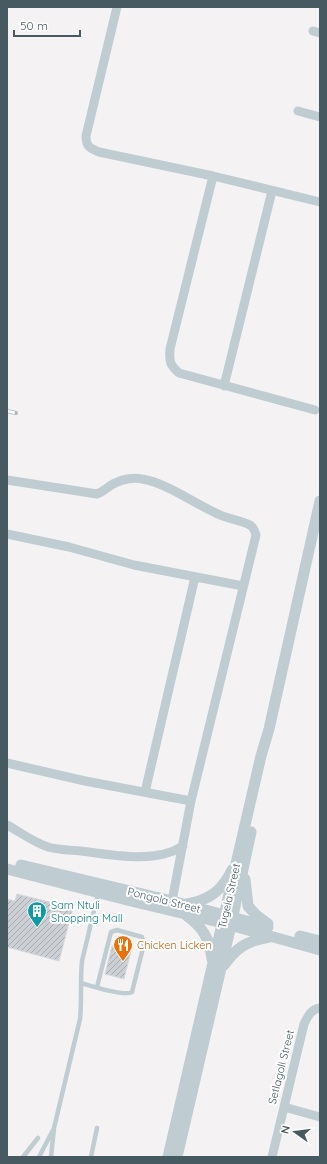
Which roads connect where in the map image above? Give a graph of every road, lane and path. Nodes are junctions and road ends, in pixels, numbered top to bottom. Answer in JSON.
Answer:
{"nodes":[{"id":1,"x":117,"y":7,"type":"edge"},
{"id":2,"x":298,"y":111,"type":"dead end"},
{"id":3,"x":320,"y":117,"type":"edge"},
{"id":4,"x":213,"y":176,"type":"junction"},
{"id":5,"x":272,"y":191,"type":"junction"},
{"id":6,"x":320,"y":202,"type":"edge"},
{"id":7,"x":224,"y":386,"type":"junction"},
{"id":8,"x":315,"y":410,"type":"dead end"},
{"id":9,"x":7,"y":480,"type":"edge"},
{"id":10,"x":320,"y":501,"type":"edge"},
{"id":11,"x":7,"y":534,"type":"edge"},
{"id":12,"x":195,"y":577,"type":"junction"},
{"id":13,"x":243,"y":586,"type":"junction"},
{"id":14,"x":7,"y":763,"type":"edge"},
{"id":15,"x":145,"y":792,"type":"junction"},
{"id":16,"x":191,"y":801,"type":"junction"},
{"id":17,"x":7,"y":825,"type":"edge"},
{"id":18,"x":183,"y":846,"type":"junction"},
{"id":19,"x":7,"y":862,"type":"edge"},
{"id":20,"x":241,"y":862,"type":"junction"},
{"id":21,"x":7,"y":869,"type":"edge"},
{"id":22,"x":100,"y":888,"type":"junction"},
{"id":23,"x":172,"y":901,"type":"junction"},
{"id":24,"x":183,"y":909,"type":"junction"},
{"id":25,"x":228,"y":920,"type":"junction"},
{"id":26,"x":274,"y":933,"type":"junction"},
{"id":27,"x":320,"y":941,"type":"edge"},
{"id":28,"x":320,"y":950,"type":"edge"},
{"id":29,"x":217,"y":967,"type":"junction"},
{"id":30,"x":81,"y":983,"type":"junction"},
{"id":31,"x":98,"y":987,"type":"junction"},
{"id":32,"x":317,"y":1008,"type":"edge"},
{"id":33,"x":284,"y":1107,"type":"junction"},
{"id":34,"x":320,"y":1117,"type":"edge"},
{"id":35,"x":54,"y":1128,"type":"junction"},
{"id":36,"x":98,"y":1128,"type":"dead end"},
{"id":37,"x":38,"y":1138,"type":"dead end"},
{"id":38,"x":23,"y":1157,"type":"edge"},
{"id":39,"x":38,"y":1157,"type":"edge"},
{"id":40,"x":51,"y":1157,"type":"edge"},
{"id":41,"x":91,"y":1157,"type":"edge"},
{"id":42,"x":168,"y":1157,"type":"edge"},
{"id":43,"x":178,"y":1157,"type":"edge"},
{"id":44,"x":272,"y":1157,"type":"edge"}],
"edges":[{"from":1,"to":4,"type":"street"},
{"from":2,"to":3,"type":"street"},
{"from":4,"to":5,"type":"street"},
{"from":4,"to":7,"type":"street"},
{"from":5,"to":6,"type":"street"},
{"from":5,"to":7,"type":"street"},
{"from":7,"to":8,"type":"street"},
{"from":9,"to":13,"type":"street"},
{"from":10,"to":20,"type":"street","name":"Tugela Street"},
{"from":11,"to":12,"type":"street"},
{"from":12,"to":13,"type":"street"},
{"from":12,"to":15,"type":"street"},
{"from":13,"to":16,"type":"street"},
{"from":14,"to":15,"type":"street"},
{"from":15,"to":16,"type":"street"},
{"from":16,"to":18,"type":"street"},
{"from":17,"to":18,"type":"street"},
{"from":18,"to":23,"type":"street"},
{"from":19,"to":22,"type":"street","name":"Pongola Street"},
{"from":20,"to":24,"type":"street"},
{"from":20,"to":25,"type":"street","name":"Tugela Street"},
{"from":20,"to":26,"type":"street"},
{"from":21,"to":22,"type":"street","name":"Pongola Street"},
{"from":22,"to":23,"type":"street","name":"Pongola Street"},
{"from":22,"to":24,"type":"street","name":"Pongola Street"},
{"from":22,"to":30,"type":"lane"},
{"from":23,"to":24,"type":"street","name":"Pongola Street"},
{"from":24,"to":25,"type":"street","name":"Pongola Street"},
{"from":24,"to":29,"type":"street"},
{"from":25,"to":26,"type":"street","name":"Pongola Street"},
{"from":25,"to":29,"type":"street","name":"Tugela Street"},
{"from":26,"to":27,"type":"street","name":"Pongola Street"},
{"from":26,"to":28,"type":"street","name":"Pongola Street"},
{"from":26,"to":29,"type":"street"},
{"from":29,"to":42,"type":"street","name":"Tugela Street"},
{"from":29,"to":43,"type":"street","name":"Tugela Street"},
{"from":30,"to":31,"type":"lane"},
{"from":30,"to":35,"type":"lane"},
{"from":31,"to":31,"type":"lane"},
{"from":32,"to":33,"type":"street","name":"Setlagoli Street"},
{"from":33,"to":34,"type":"street"},
{"from":33,"to":44,"type":"street","name":"Setlagoli Street"},
{"from":35,"to":39,"type":"lane"},
{"from":35,"to":40,"type":"lane"},
{"from":36,"to":41,"type":"lane"},
{"from":37,"to":38,"type":"lane"}]}
